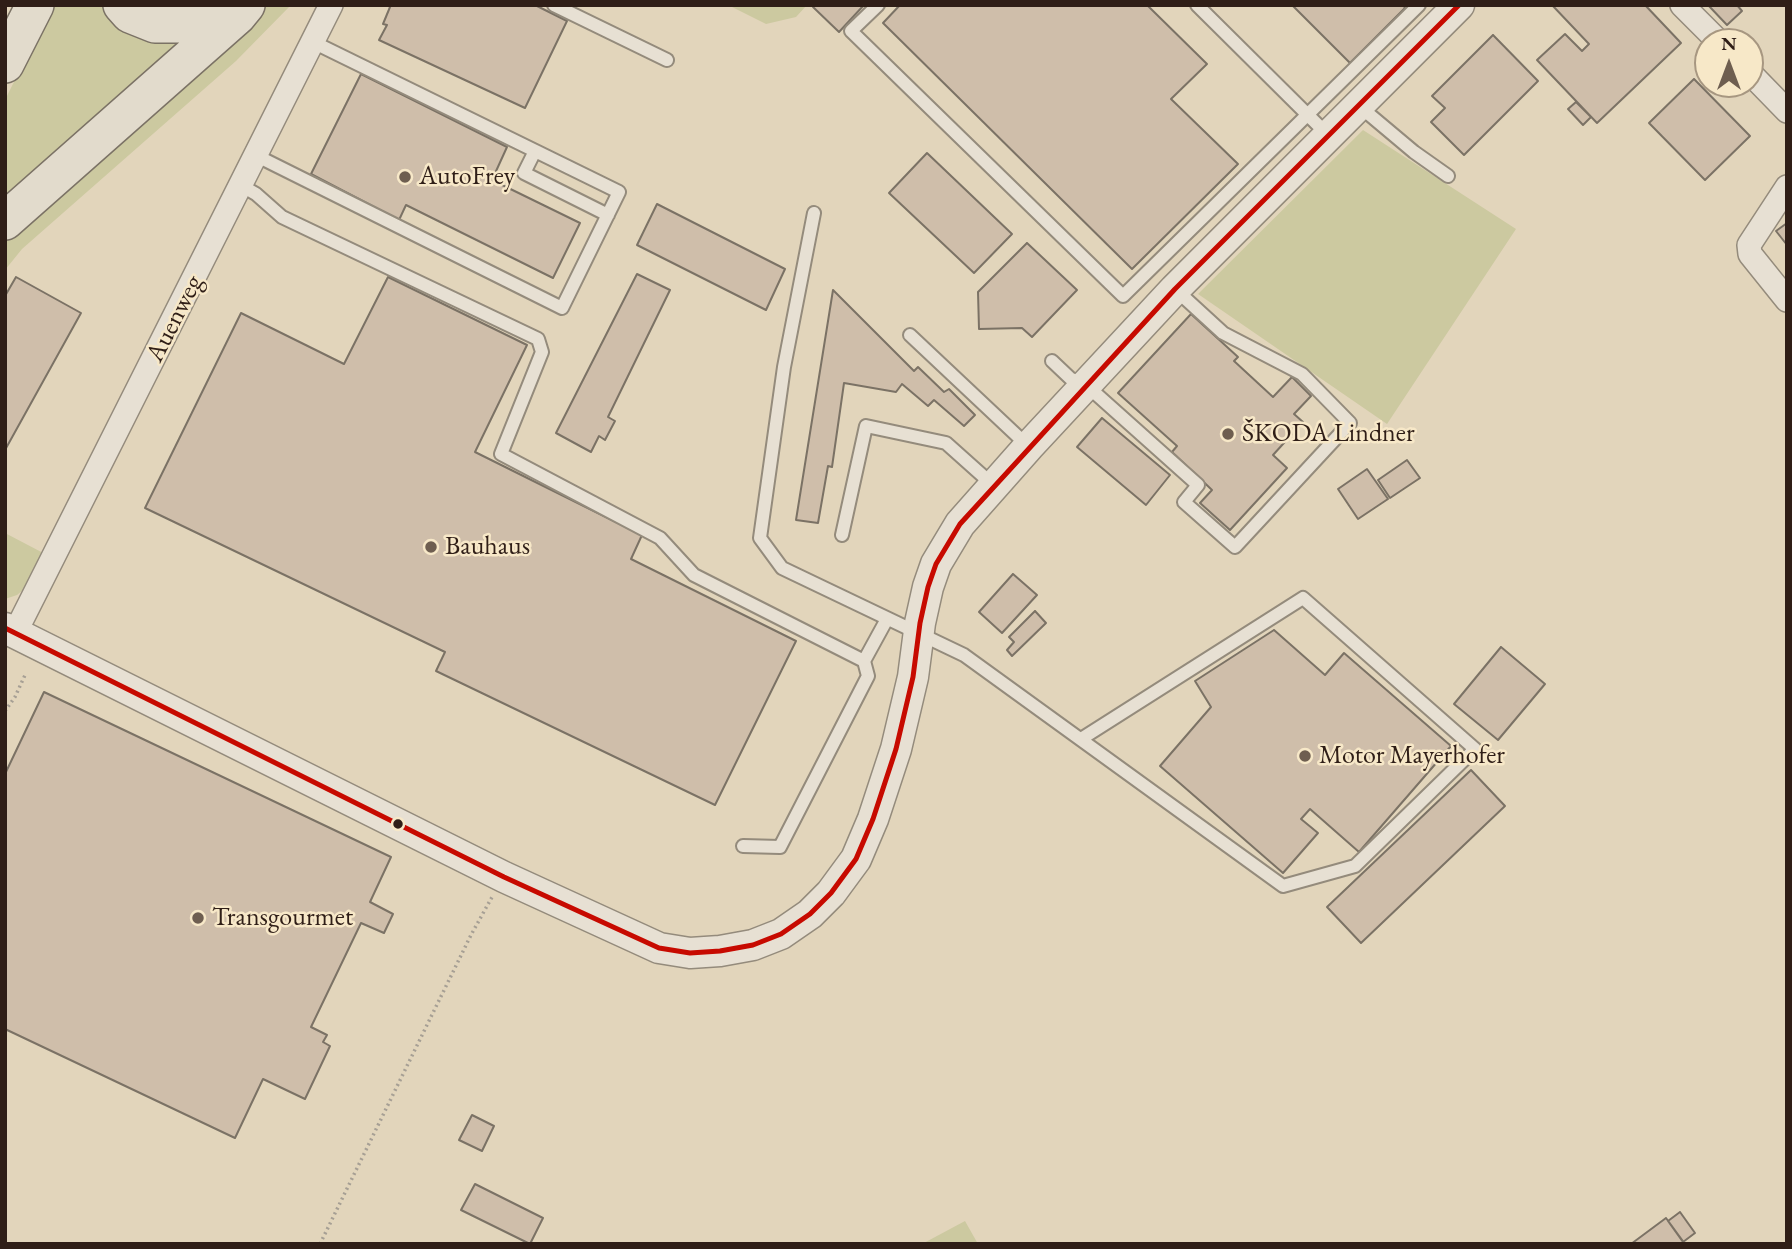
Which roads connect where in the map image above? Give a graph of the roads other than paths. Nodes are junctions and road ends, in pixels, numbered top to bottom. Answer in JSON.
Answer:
{"nodes":[{"id":1,"x":13,"y":5,"type":"edge"},
{"id":2,"x":36,"y":5,"type":"edge"},
{"id":3,"x":122,"y":5,"type":"edge"},
{"id":4,"x":225,"y":5,"type":"edge"},
{"id":5,"x":246,"y":5,"type":"edge"},
{"id":6,"x":331,"y":5,"type":"edge"},
{"id":7,"x":554,"y":5,"type":"edge"},
{"id":8,"x":878,"y":5,"type":"edge"},
{"id":9,"x":1197,"y":5,"type":"edge"},
{"id":10,"x":1419,"y":5,"type":"edge"},
{"id":11,"x":1459,"y":5,"type":"edge"},
{"id":12,"x":1682,"y":5,"type":"edge"},
{"id":13,"x":5,"y":22,"type":"edge"},
{"id":14,"x":1704,"y":28,"type":"edge"},
{"id":15,"x":313,"y":42,"type":"junction"},
{"id":16,"x":667,"y":60,"type":"dead end"},
{"id":17,"x":5,"y":64,"type":"edge"},
{"id":18,"x":1764,"y":88,"type":"edge"},
{"id":19,"x":1358,"y":105,"type":"junction"},
{"id":20,"x":1787,"y":111,"type":"edge"},
{"id":21,"x":1318,"y":125,"type":"junction"},
{"id":22,"x":535,"y":150,"type":"junction"},
{"id":23,"x":257,"y":156,"type":"junction"},
{"id":24,"x":1448,"y":176,"type":"dead end"},
{"id":25,"x":242,"y":186,"type":"junction"},
{"id":26,"x":1787,"y":187,"type":"edge"},
{"id":27,"x":814,"y":214,"type":"dead end"},
{"id":28,"x":608,"y":215,"type":"junction"},
{"id":29,"x":5,"y":221,"type":"edge"},
{"id":30,"x":1175,"y":289,"type":"junction"},
{"id":31,"x":1787,"y":300,"type":"edge"},
{"id":32,"x":910,"y":335,"type":"dead end"},
{"id":33,"x":1052,"y":361,"type":"dead end"},
{"id":34,"x":1085,"y":384,"type":"junction"},
{"id":35,"x":1029,"y":446,"type":"junction"},
{"id":36,"x":993,"y":485,"type":"junction"},
{"id":37,"x":842,"y":535,"type":"dead end"},
{"id":38,"x":887,"y":619,"type":"junction"},
{"id":39,"x":919,"y":634,"type":"junction"},
{"id":40,"x":9,"y":636,"type":"edge"},
{"id":41,"x":864,"y":661,"type":"junction"},
{"id":42,"x":1080,"y":740,"type":"junction"},
{"id":43,"x":743,"y":846,"type":"dead end"}],
"edges":[{"from":1,"to":13,"type":"main road"},
{"from":2,"to":17,"type":"main road"},
{"from":3,"to":4,"type":"main road"},
{"from":5,"to":29,"type":"main road"},
{"from":6,"to":15,"type":"street","name":"Auenweg"},
{"from":7,"to":16,"type":"lane"},
{"from":8,"to":21,"type":"lane"},
{"from":9,"to":21,"type":"lane"},
{"from":10,"to":21,"type":"lane"},
{"from":11,"to":19,"type":"street"},
{"from":12,"to":14,"type":"street"},
{"from":15,"to":22,"type":"lane"},
{"from":15,"to":23,"type":"street","name":"Auenweg"},
{"from":18,"to":20,"type":"street"},
{"from":19,"to":21,"type":"street"},
{"from":19,"to":24,"type":"lane"},
{"from":21,"to":30,"type":"street"},
{"from":22,"to":28,"type":"lane"},
{"from":22,"to":28,"type":"lane"},
{"from":23,"to":25,"type":"street","name":"Auenweg"},
{"from":23,"to":28,"type":"lane"},
{"from":25,"to":40,"type":"street","name":"Auenweg"},
{"from":25,"to":41,"type":"lane"},
{"from":26,"to":31,"type":"street"},
{"from":27,"to":38,"type":"lane"},
{"from":30,"to":34,"type":"street"},
{"from":30,"to":34,"type":"lane"},
{"from":32,"to":35,"type":"lane"},
{"from":33,"to":34,"type":"lane"},
{"from":34,"to":35,"type":"street"},
{"from":35,"to":36,"type":"street"},
{"from":36,"to":37,"type":"lane"},
{"from":36,"to":39,"type":"street"},
{"from":38,"to":39,"type":"lane"},
{"from":38,"to":41,"type":"lane"},
{"from":39,"to":40,"type":"street"},
{"from":39,"to":42,"type":"lane"},
{"from":41,"to":43,"type":"lane"},
{"from":42,"to":42,"type":"lane"}]}
